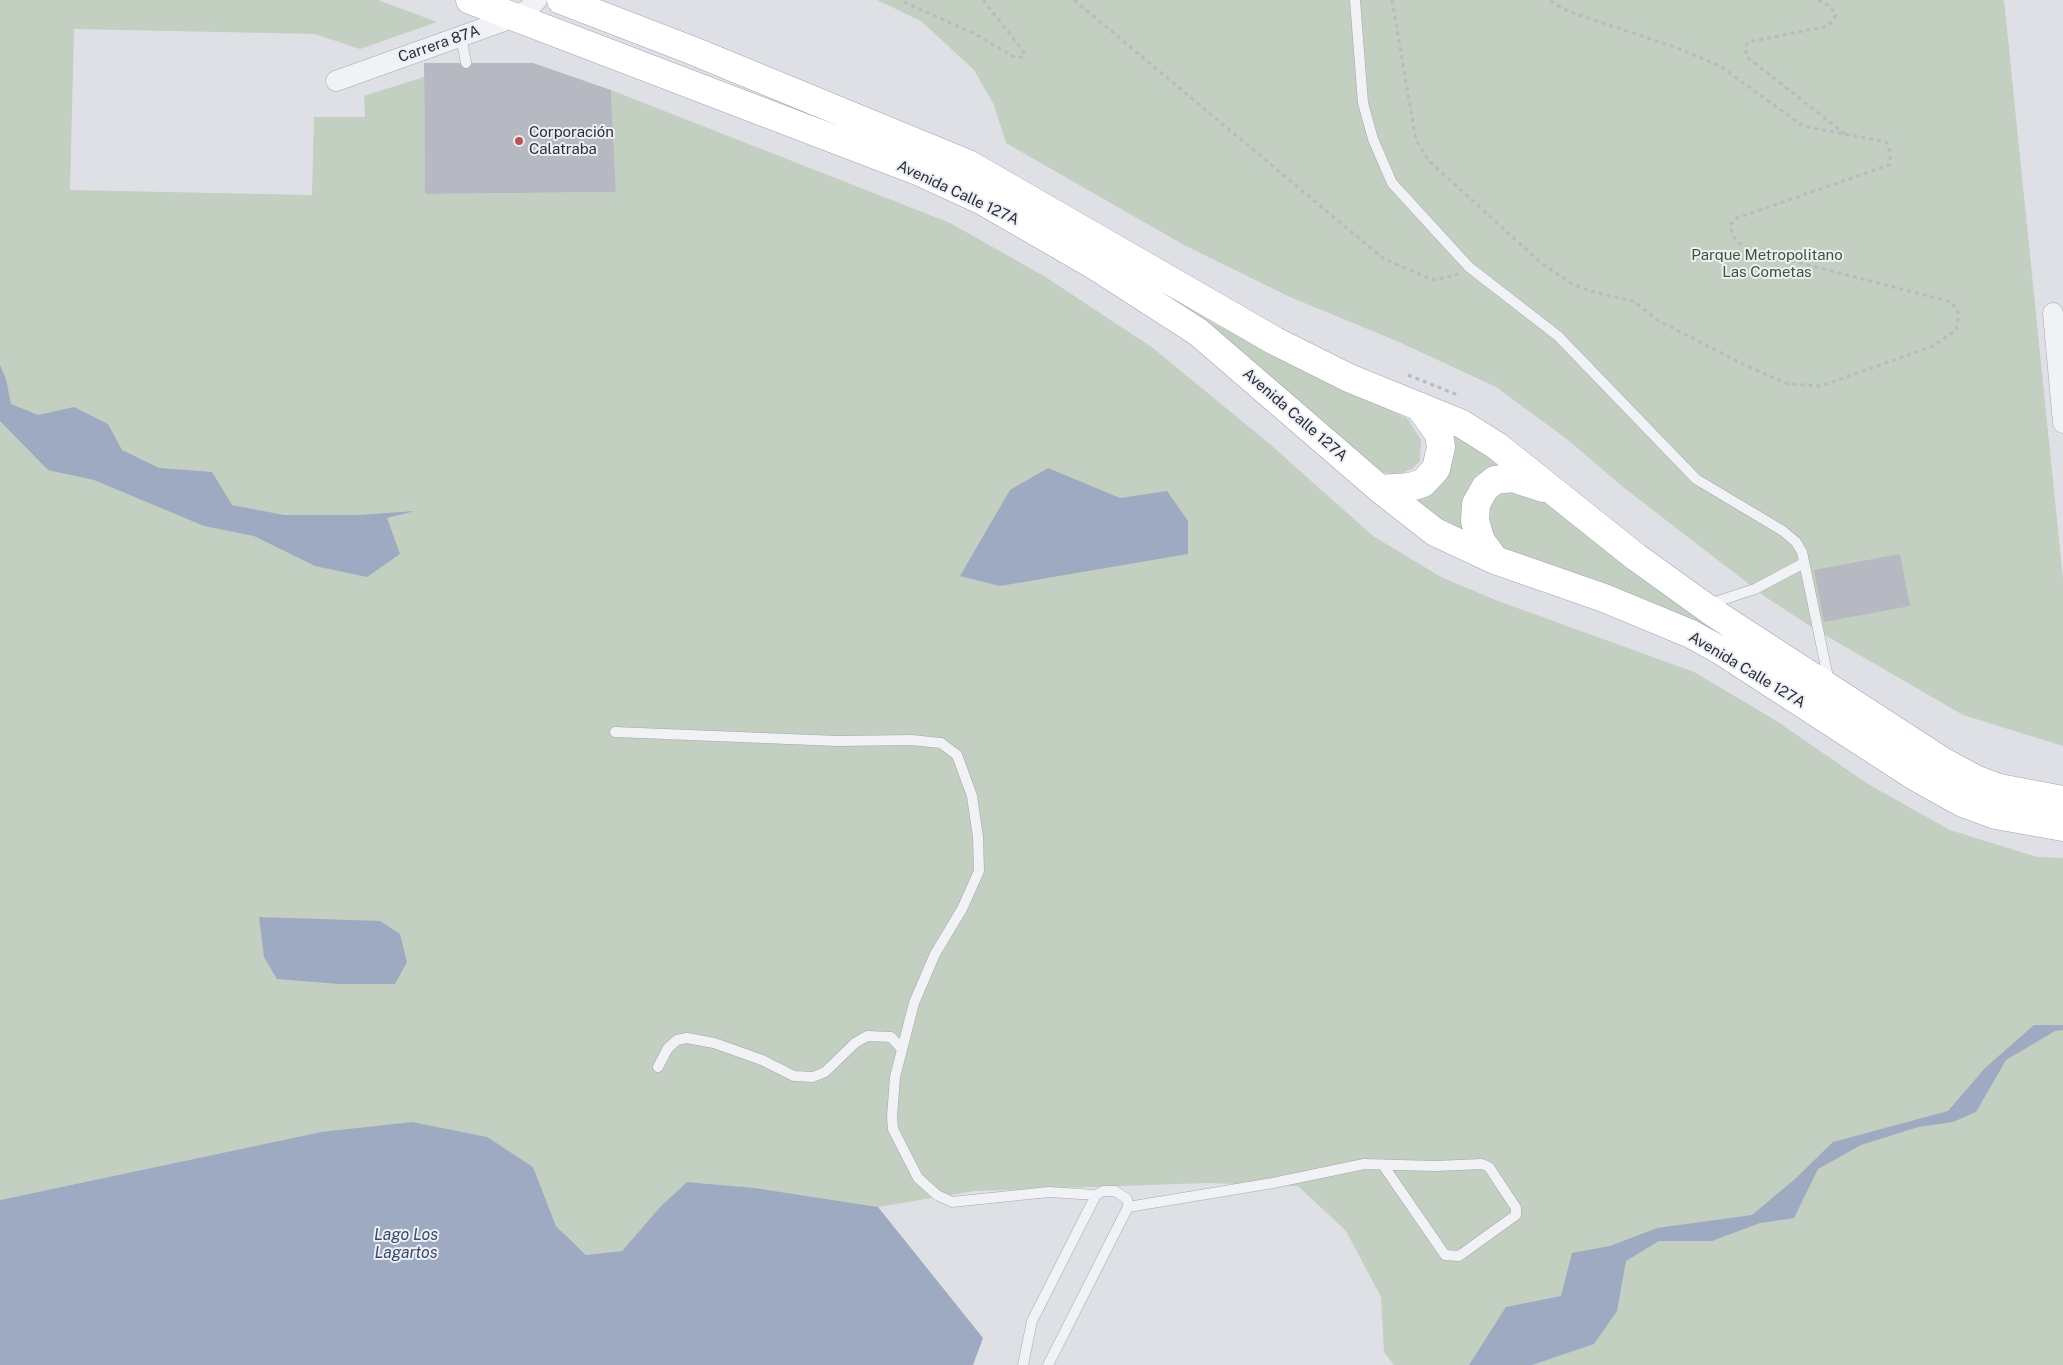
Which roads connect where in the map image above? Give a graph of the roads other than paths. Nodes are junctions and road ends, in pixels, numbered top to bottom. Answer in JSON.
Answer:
{"nodes":[{"id":1,"x":470,"y":0,"type":"edge"},
{"id":2,"x":537,"y":0,"type":"edge"},
{"id":3,"x":561,"y":0,"type":"edge"},
{"id":4,"x":1355,"y":0,"type":"edge"},
{"id":5,"x":515,"y":17,"type":"junction"},
{"id":6,"x":461,"y":36,"type":"junction"},
{"id":7,"x":466,"y":63,"type":"dead end"},
{"id":8,"x":336,"y":81,"type":"dead end"},
{"id":9,"x":2053,"y":313,"type":"dead end"},
{"id":10,"x":1419,"y":406,"type":"junction"},
{"id":11,"x":2063,"y":423,"type":"edge"},
{"id":12,"x":1380,"y":489,"type":"junction"},
{"id":13,"x":1553,"y":492,"type":"junction"},
{"id":14,"x":1495,"y":560,"type":"junction"},
{"id":15,"x":1804,"y":563,"type":"junction"},
{"id":16,"x":1704,"y":606,"type":"junction"},
{"id":17,"x":1830,"y":689,"type":"junction"},
{"id":18,"x":615,"y":732,"type":"dead end"},
{"id":19,"x":2063,"y":800,"type":"edge"},
{"id":20,"x":2063,"y":827,"type":"edge"},
{"id":21,"x":902,"y":1049,"type":"junction"},
{"id":22,"x":658,"y":1067,"type":"dead end"},
{"id":23,"x":1383,"y":1165,"type":"junction"},
{"id":24,"x":1096,"y":1196,"type":"junction"},
{"id":25,"x":1128,"y":1207,"type":"junction"},
{"id":26,"x":1022,"y":1365,"type":"edge"},
{"id":27,"x":1048,"y":1365,"type":"edge"}],
"edges":[{"from":1,"to":5,"type":"main road","name":"Avenida Calle 127A"},
{"from":2,"to":5,"type":"street","name":"Carrera 87A"},
{"from":3,"to":10,"type":"main road","name":"Avenida Calle 127A"},
{"from":4,"to":15,"type":"lane"},
{"from":5,"to":6,"type":"street","name":"Carrera 87A"},
{"from":5,"to":12,"type":"main road","name":"Avenida Calle 127A"},
{"from":6,"to":7,"type":"lane"},
{"from":6,"to":8,"type":"street","name":"Carrera 87A"},
{"from":9,"to":11,"type":"street"},
{"from":10,"to":12,"type":"main road"},
{"from":10,"to":13,"type":"main road","name":"Avenida Calle 127A"},
{"from":12,"to":14,"type":"main road","name":"Avenida Calle 127A"},
{"from":13,"to":14,"type":"main road"},
{"from":13,"to":16,"type":"main road","name":"Avenida Calle 127A"},
{"from":14,"to":20,"type":"main road","name":"Avenida Calle 127A"},
{"from":15,"to":16,"type":"lane"},
{"from":15,"to":17,"type":"lane"},
{"from":16,"to":17,"type":"main road","name":"Avenida Calle 127A"},
{"from":17,"to":19,"type":"main road","name":"Avenida Calle 127A"},
{"from":18,"to":21,"type":"lane"},
{"from":21,"to":22,"type":"lane"},
{"from":21,"to":24,"type":"lane"},
{"from":23,"to":23,"type":"lane"},
{"from":23,"to":25,"type":"lane"},
{"from":24,"to":25,"type":"lane"},
{"from":24,"to":26,"type":"lane"},
{"from":25,"to":27,"type":"lane"}]}
